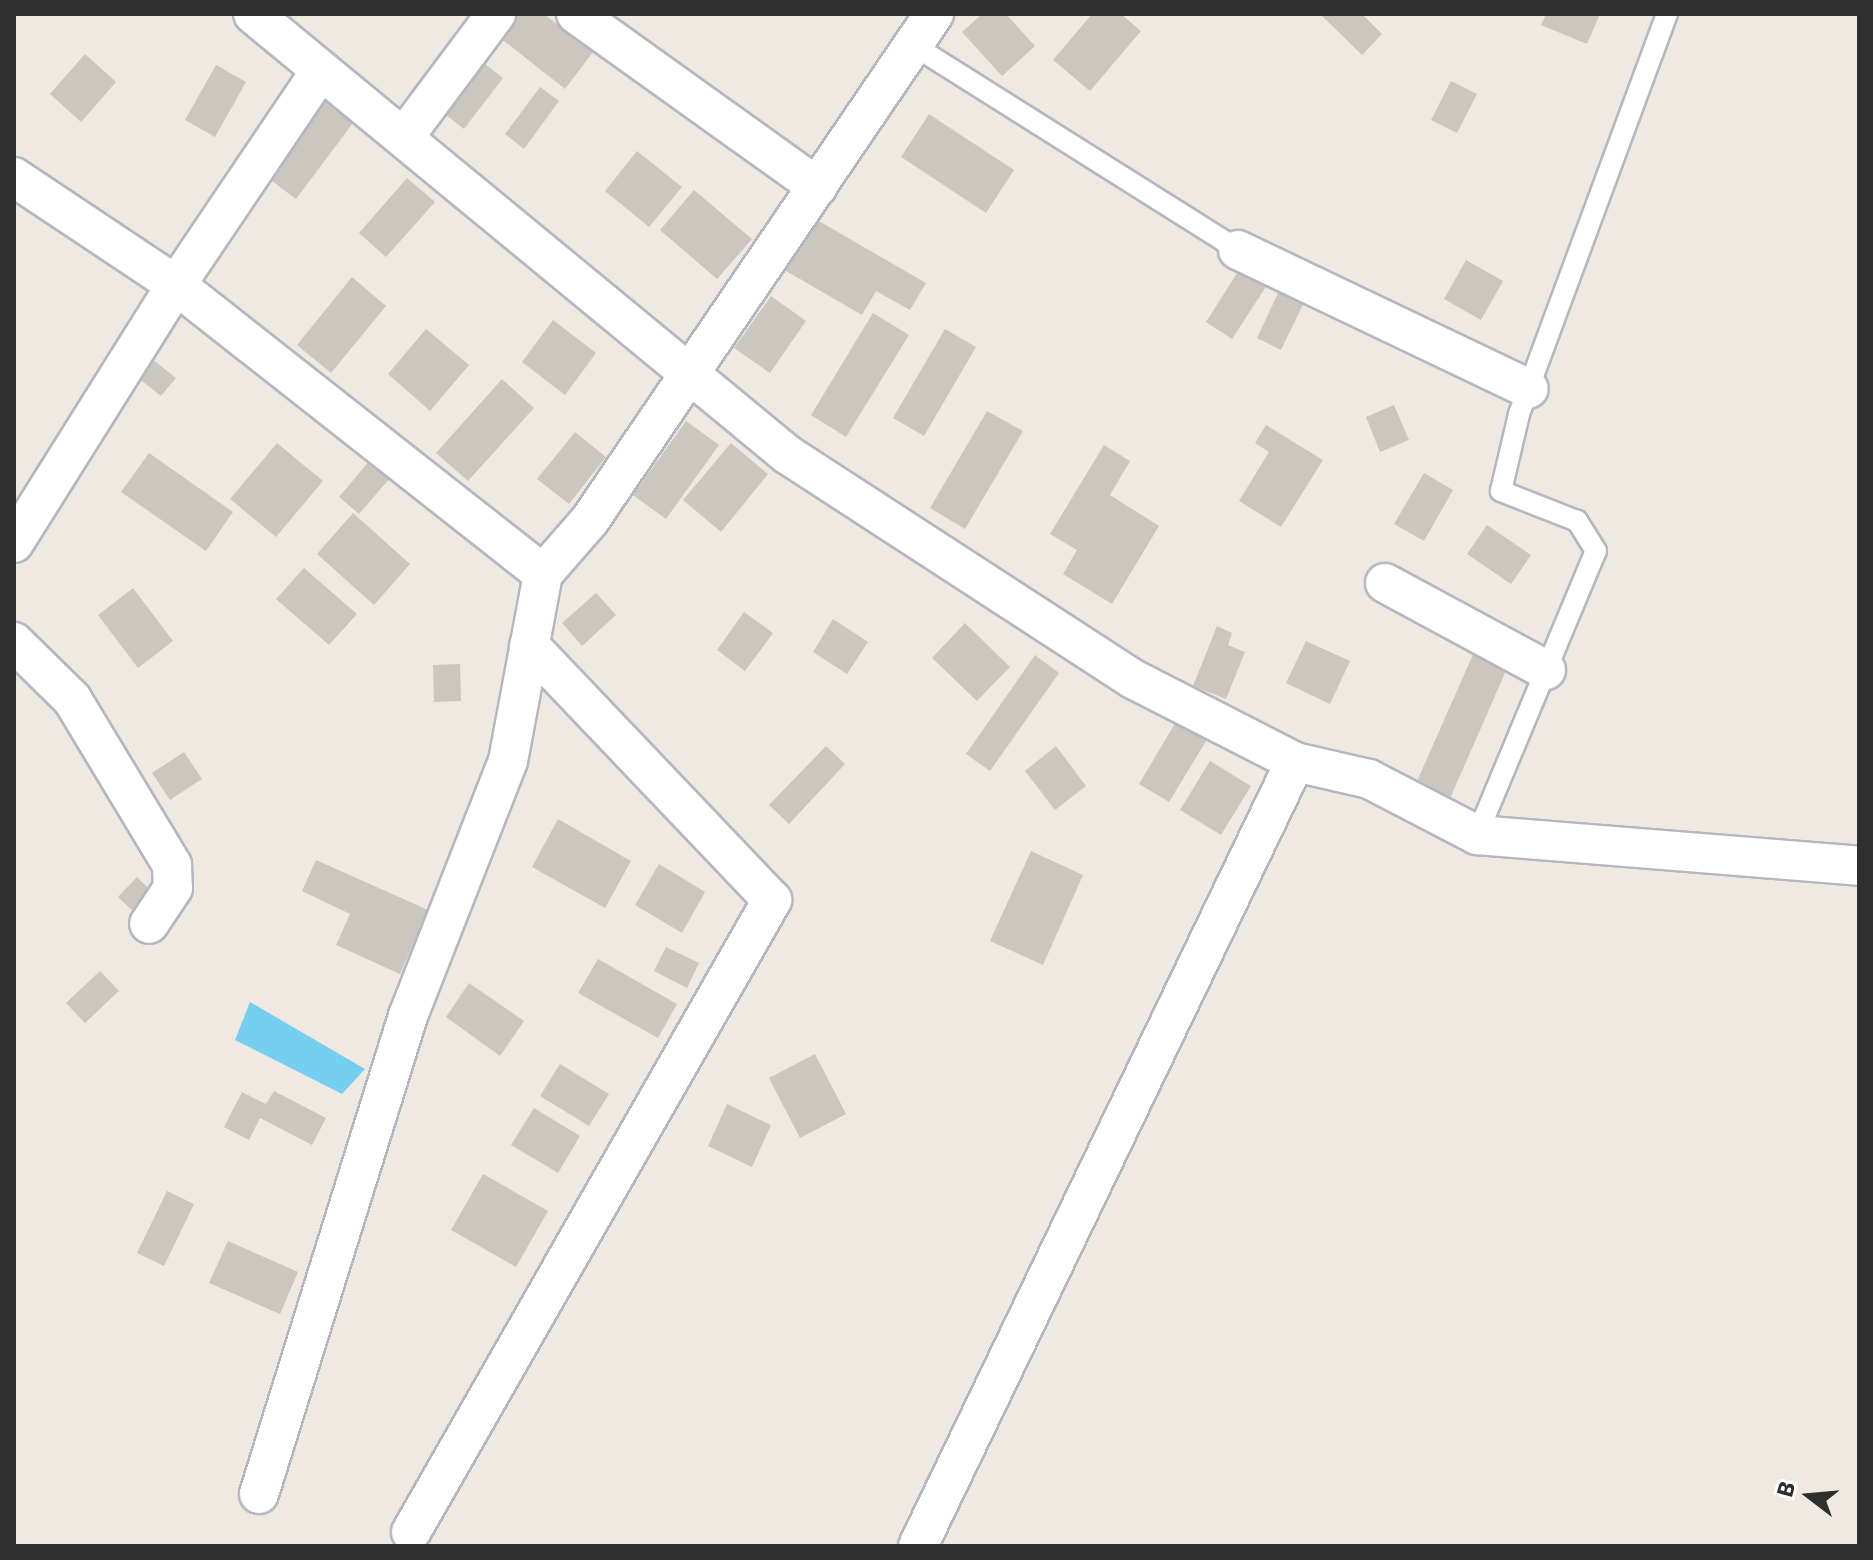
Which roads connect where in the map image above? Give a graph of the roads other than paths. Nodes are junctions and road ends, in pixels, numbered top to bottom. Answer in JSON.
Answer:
{"nodes":[{"id":1,"x":253,"y":14,"type":"edge"},
{"id":2,"x":496,"y":14,"type":"edge"},
{"id":3,"x":576,"y":14,"type":"edge"},
{"id":4,"x":934,"y":14,"type":"edge"},
{"id":5,"x":1667,"y":14,"type":"edge"},
{"id":6,"x":617,"y":26,"type":"edge"},
{"id":7,"x":913,"y":45,"type":"junction"},
{"id":8,"x":321,"y":70,"type":"junction"},
{"id":9,"x":404,"y":137,"type":"junction"},
{"id":10,"x":14,"y":177,"type":"edge"},
{"id":11,"x":818,"y":187,"type":"junction"},
{"id":12,"x":1238,"y":250,"type":"joint"},
{"id":13,"x":176,"y":285,"type":"junction"},
{"id":14,"x":691,"y":374,"type":"junction"},
{"id":15,"x":1529,"y":389,"type":"junction"},
{"id":16,"x":14,"y":543,"type":"edge"},
{"id":17,"x":543,"y":574,"type":"junction"},
{"id":18,"x":1385,"y":583,"type":"dead end"},
{"id":19,"x":14,"y":642,"type":"edge"},
{"id":20,"x":529,"y":645,"type":"junction"},
{"id":21,"x":1546,"y":670,"type":"junction"},
{"id":22,"x":1295,"y":762,"type":"junction"},
{"id":23,"x":1477,"y":835,"type":"junction"},
{"id":24,"x":1859,"y":866,"type":"edge"},
{"id":25,"x":149,"y":924,"type":"dead end"},
{"id":26,"x":259,"y":1494,"type":"dead end"},
{"id":27,"x":411,"y":1532,"type":"dead end"},
{"id":28,"x":918,"y":1546,"type":"edge"}],
"edges":[{"from":1,"to":8,"type":"street"},
{"from":2,"to":9,"type":"street"},
{"from":3,"to":6,"type":"street"},
{"from":4,"to":7,"type":"street"},
{"from":5,"to":15,"type":"lane"},
{"from":6,"to":11,"type":"street"},
{"from":7,"to":11,"type":"street"},
{"from":7,"to":12,"type":"lane"},
{"from":8,"to":9,"type":"street"},
{"from":8,"to":13,"type":"street"},
{"from":9,"to":14,"type":"street"},
{"from":10,"to":13,"type":"street"},
{"from":11,"to":14,"type":"street"},
{"from":12,"to":15,"type":"street"},
{"from":13,"to":16,"type":"street"},
{"from":13,"to":17,"type":"street"},
{"from":14,"to":17,"type":"street"},
{"from":14,"to":22,"type":"street"},
{"from":15,"to":21,"type":"lane"},
{"from":17,"to":20,"type":"street"},
{"from":18,"to":21,"type":"street"},
{"from":19,"to":25,"type":"street"},
{"from":20,"to":26,"type":"street"},
{"from":20,"to":27,"type":"street"},
{"from":21,"to":23,"type":"lane"},
{"from":22,"to":23,"type":"street"},
{"from":22,"to":28,"type":"street"},
{"from":23,"to":24,"type":"street"}]}
